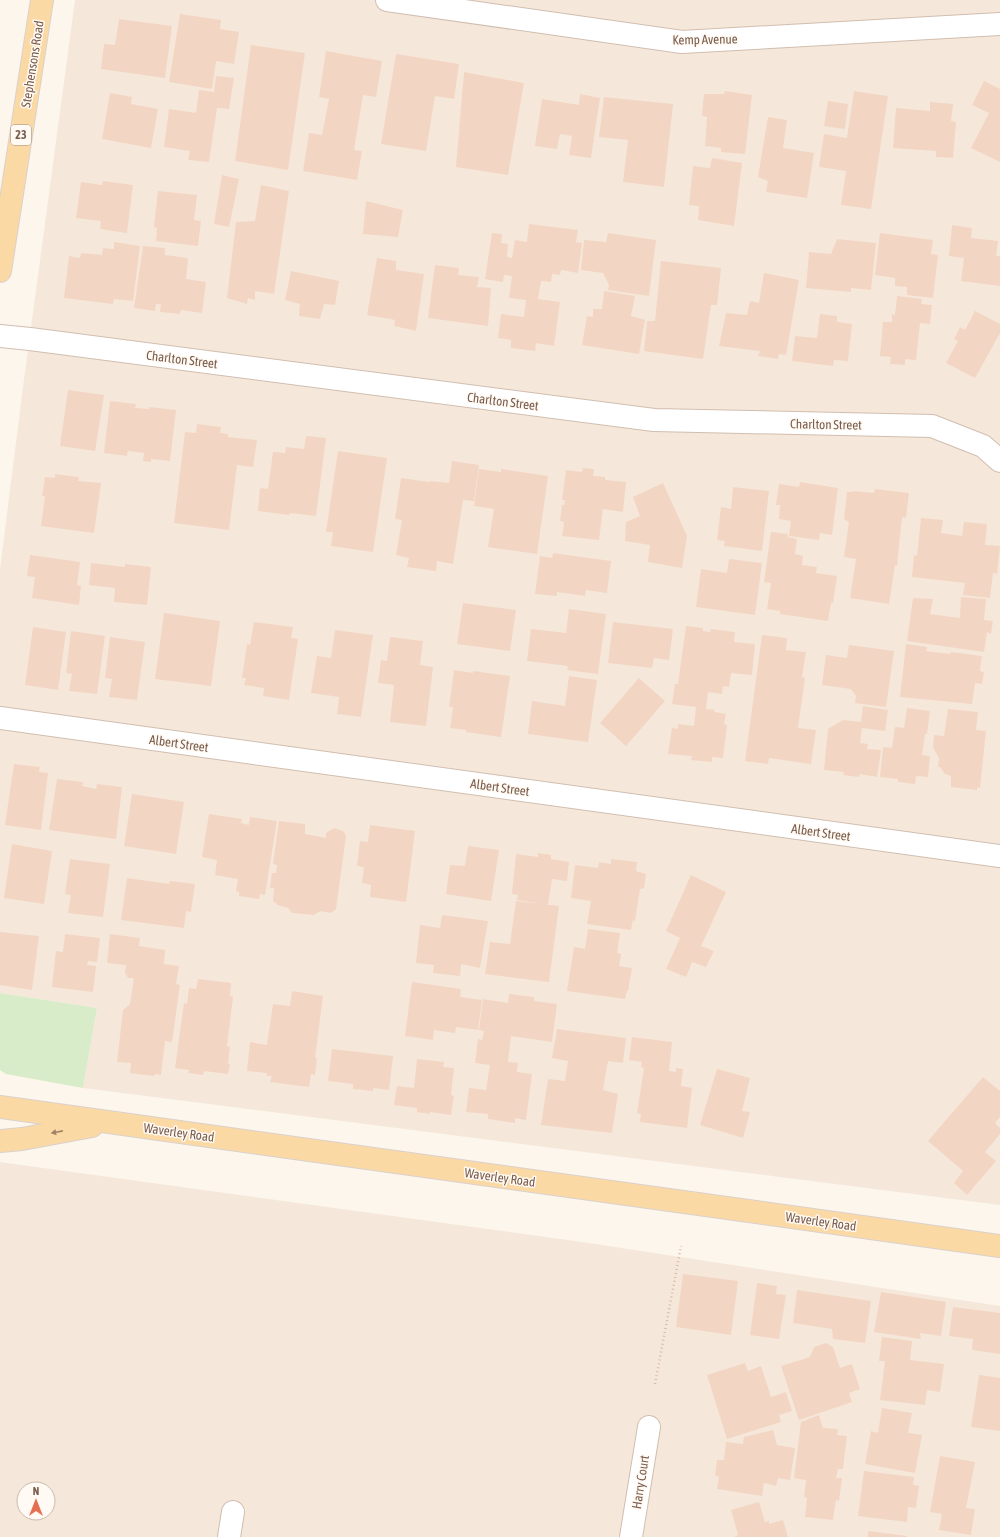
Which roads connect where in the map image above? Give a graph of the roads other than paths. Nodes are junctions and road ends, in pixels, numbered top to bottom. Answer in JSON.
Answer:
{"nodes":[{"id":1,"x":42,"y":0,"type":"edge"},
{"id":2,"x":388,"y":0,"type":"edge"},
{"id":3,"x":502,"y":8,"type":"edge"},
{"id":4,"x":1000,"y":24,"type":"edge"},
{"id":5,"x":0,"y":271,"type":"edge"},
{"id":6,"x":0,"y":336,"type":"edge"},
{"id":7,"x":1000,"y":461,"type":"edge"},
{"id":8,"x":0,"y":718,"type":"edge"},
{"id":9,"x":1000,"y":856,"type":"edge"},
{"id":10,"x":5,"y":1105,"type":"edge"},
{"id":11,"x":109,"y":1122,"type":"junction"},
{"id":12,"x":0,"y":1141,"type":"edge"},
{"id":13,"x":1000,"y":1246,"type":"edge"},
{"id":14,"x":649,"y":1427,"type":"dead end"},
{"id":15,"x":233,"y":1512,"type":"dead end"},
{"id":16,"x":229,"y":1537,"type":"edge"},
{"id":17,"x":631,"y":1537,"type":"edge"}],
"edges":[{"from":1,"to":5,"type":"main road","name":"Stephensons Road","number":"23"},
{"from":2,"to":3,"type":"street","name":"Kemp Avenue"},
{"from":3,"to":4,"type":"street","name":"Kemp Avenue"},
{"from":6,"to":7,"type":"street","name":"Charlton Street"},
{"from":8,"to":9,"type":"street","name":"Albert Street"},
{"from":10,"to":11,"type":"main road","name":"Waverley Road"},
{"from":11,"to":12,"type":"main road","one_way":true},
{"from":11,"to":13,"type":"main road","name":"Waverley Road"},
{"from":14,"to":17,"type":"street","name":"Harry Court"},
{"from":15,"to":16,"type":"street"}]}
